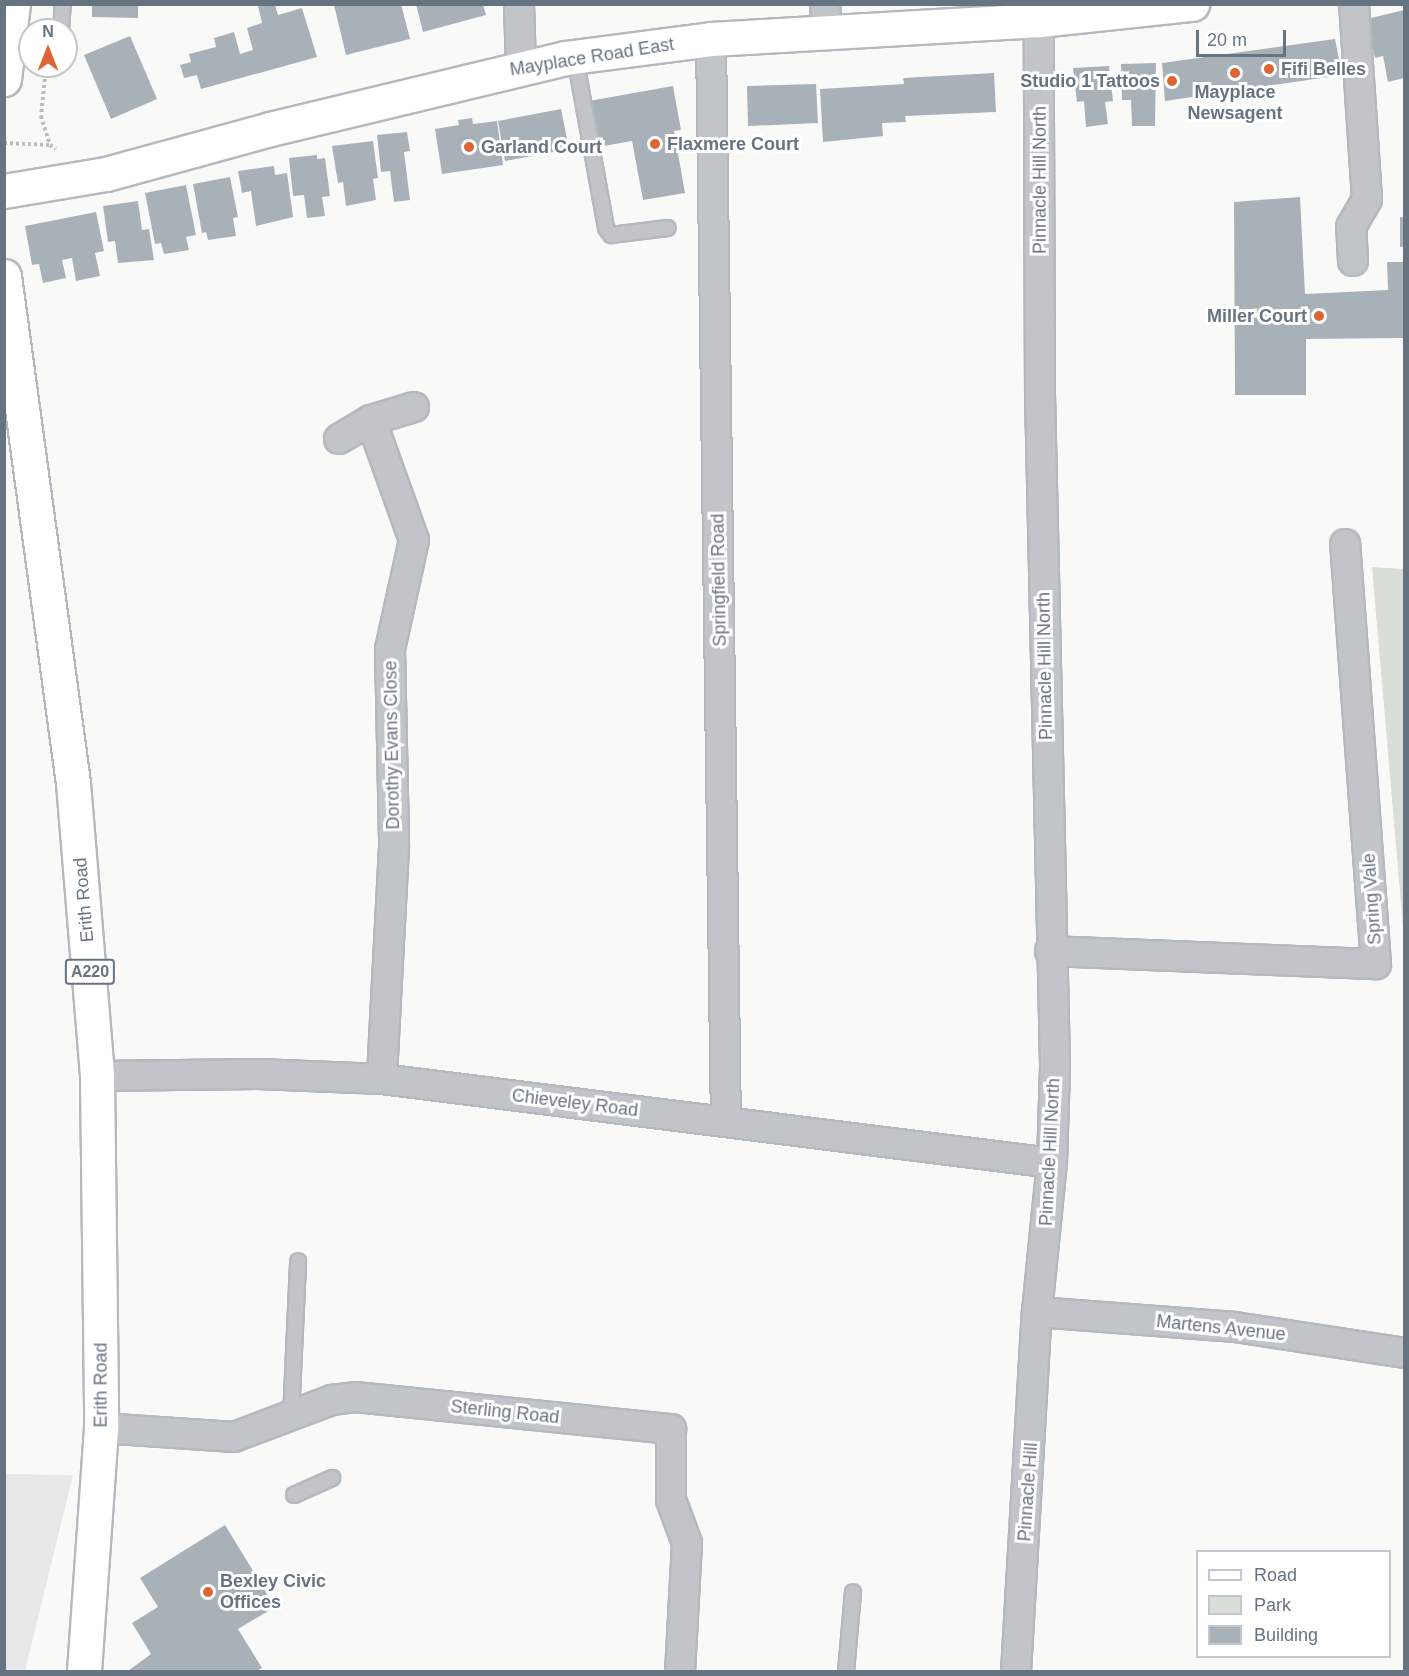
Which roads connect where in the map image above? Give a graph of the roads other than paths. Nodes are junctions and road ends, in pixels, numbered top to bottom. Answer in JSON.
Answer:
{"nodes":[{"id":1,"x":13,"y":4,"type":"edge"},
{"id":2,"x":519,"y":4,"type":"edge"},
{"id":3,"x":1192,"y":4,"type":"edge"},
{"id":4,"x":1354,"y":4,"type":"edge"},
{"id":5,"x":1159,"y":6,"type":"edge"},
{"id":6,"x":826,"y":18,"type":"edge"},
{"id":7,"x":1039,"y":20,"type":"junction"},
{"id":8,"x":711,"y":39,"type":"junction"},
{"id":9,"x":575,"y":57,"type":"junction"},
{"id":10,"x":14,"y":62,"type":"edge"},
{"id":11,"x":521,"y":66,"type":"junction"},
{"id":12,"x":4,"y":191,"type":"edge"},
{"id":13,"x":668,"y":228,"type":"dead end"},
{"id":14,"x":1353,"y":261,"type":"dead end"},
{"id":15,"x":4,"y":276,"type":"edge"},
{"id":16,"x":414,"y":407,"type":"dead end"},
{"id":17,"x":371,"y":420,"type":"junction"},
{"id":18,"x":339,"y":439,"type":"dead end"},
{"id":19,"x":1345,"y":544,"type":"dead end"},
{"id":20,"x":1050,"y":951,"type":"junction"},
{"id":21,"x":97,"y":1076,"type":"junction"},
{"id":22,"x":382,"y":1079,"type":"junction"},
{"id":23,"x":726,"y":1121,"type":"junction"},
{"id":24,"x":1052,"y":1163,"type":"junction"},
{"id":25,"x":298,"y":1261,"type":"dead end"},
{"id":26,"x":1037,"y":1312,"type":"junction"},
{"id":27,"x":1404,"y":1353,"type":"edge"},
{"id":28,"x":291,"y":1422,"type":"junction"},
{"id":29,"x":101,"y":1428,"type":"junction"},
{"id":30,"x":332,"y":1478,"type":"dead end"},
{"id":31,"x":294,"y":1495,"type":"dead end"},
{"id":32,"x":853,"y":1592,"type":"dead end"},
{"id":33,"x":84,"y":1671,"type":"edge"},
{"id":34,"x":680,"y":1671,"type":"edge"},
{"id":35,"x":846,"y":1671,"type":"edge"},
{"id":36,"x":1016,"y":1671,"type":"edge"}],
"edges":[{"from":1,"to":10,"type":"main road"},
{"from":2,"to":11,"type":"street"},
{"from":3,"to":5,"type":"main road","name":"Mayplace Road East"},
{"from":4,"to":14,"type":"street"},
{"from":5,"to":7,"type":"main road","name":"Mayplace Road East"},
{"from":6,"to":7,"type":"main road","name":"Mayplace Road East"},
{"from":6,"to":8,"type":"main road","name":"Mayplace Road East"},
{"from":7,"to":20,"type":"street","name":"Pinnacle Hill North"},
{"from":8,"to":9,"type":"main road","name":"Mayplace Road East"},
{"from":8,"to":23,"type":"street","name":"Springfield Road"},
{"from":9,"to":11,"type":"main road","name":"Mayplace Road East"},
{"from":9,"to":13,"type":"lane"},
{"from":11,"to":12,"type":"main road","name":"Mayplace Road East"},
{"from":15,"to":21,"type":"main road","name":"Erith Road","number":"A220"},
{"from":16,"to":17,"type":"street"},
{"from":17,"to":18,"type":"street"},
{"from":17,"to":22,"type":"street","name":"Dorothy Evans Close"},
{"from":19,"to":20,"type":"street","name":"Spring Vale"},
{"from":20,"to":24,"type":"street","name":"Pinnacle Hill North"},
{"from":21,"to":22,"type":"street","name":"Chieveley Road"},
{"from":21,"to":29,"type":"main road","name":"Erith Road","number":"A220"},
{"from":22,"to":23,"type":"street","name":"Chieveley Road"},
{"from":23,"to":24,"type":"street","name":"Chieveley Road"},
{"from":24,"to":26,"type":"street","name":"Pinnacle Hill North"},
{"from":25,"to":28,"type":"lane"},
{"from":26,"to":27,"type":"street","name":"Martens Avenue"},
{"from":26,"to":36,"type":"street","name":"Pinnacle Hill"},
{"from":28,"to":29,"type":"street","name":"Sterling Road"},
{"from":28,"to":34,"type":"street","name":"Sterling Road"},
{"from":29,"to":33,"type":"main road","name":"Erith Road","number":"A220"},
{"from":30,"to":31,"type":"lane"},
{"from":32,"to":35,"type":"lane"}]}
